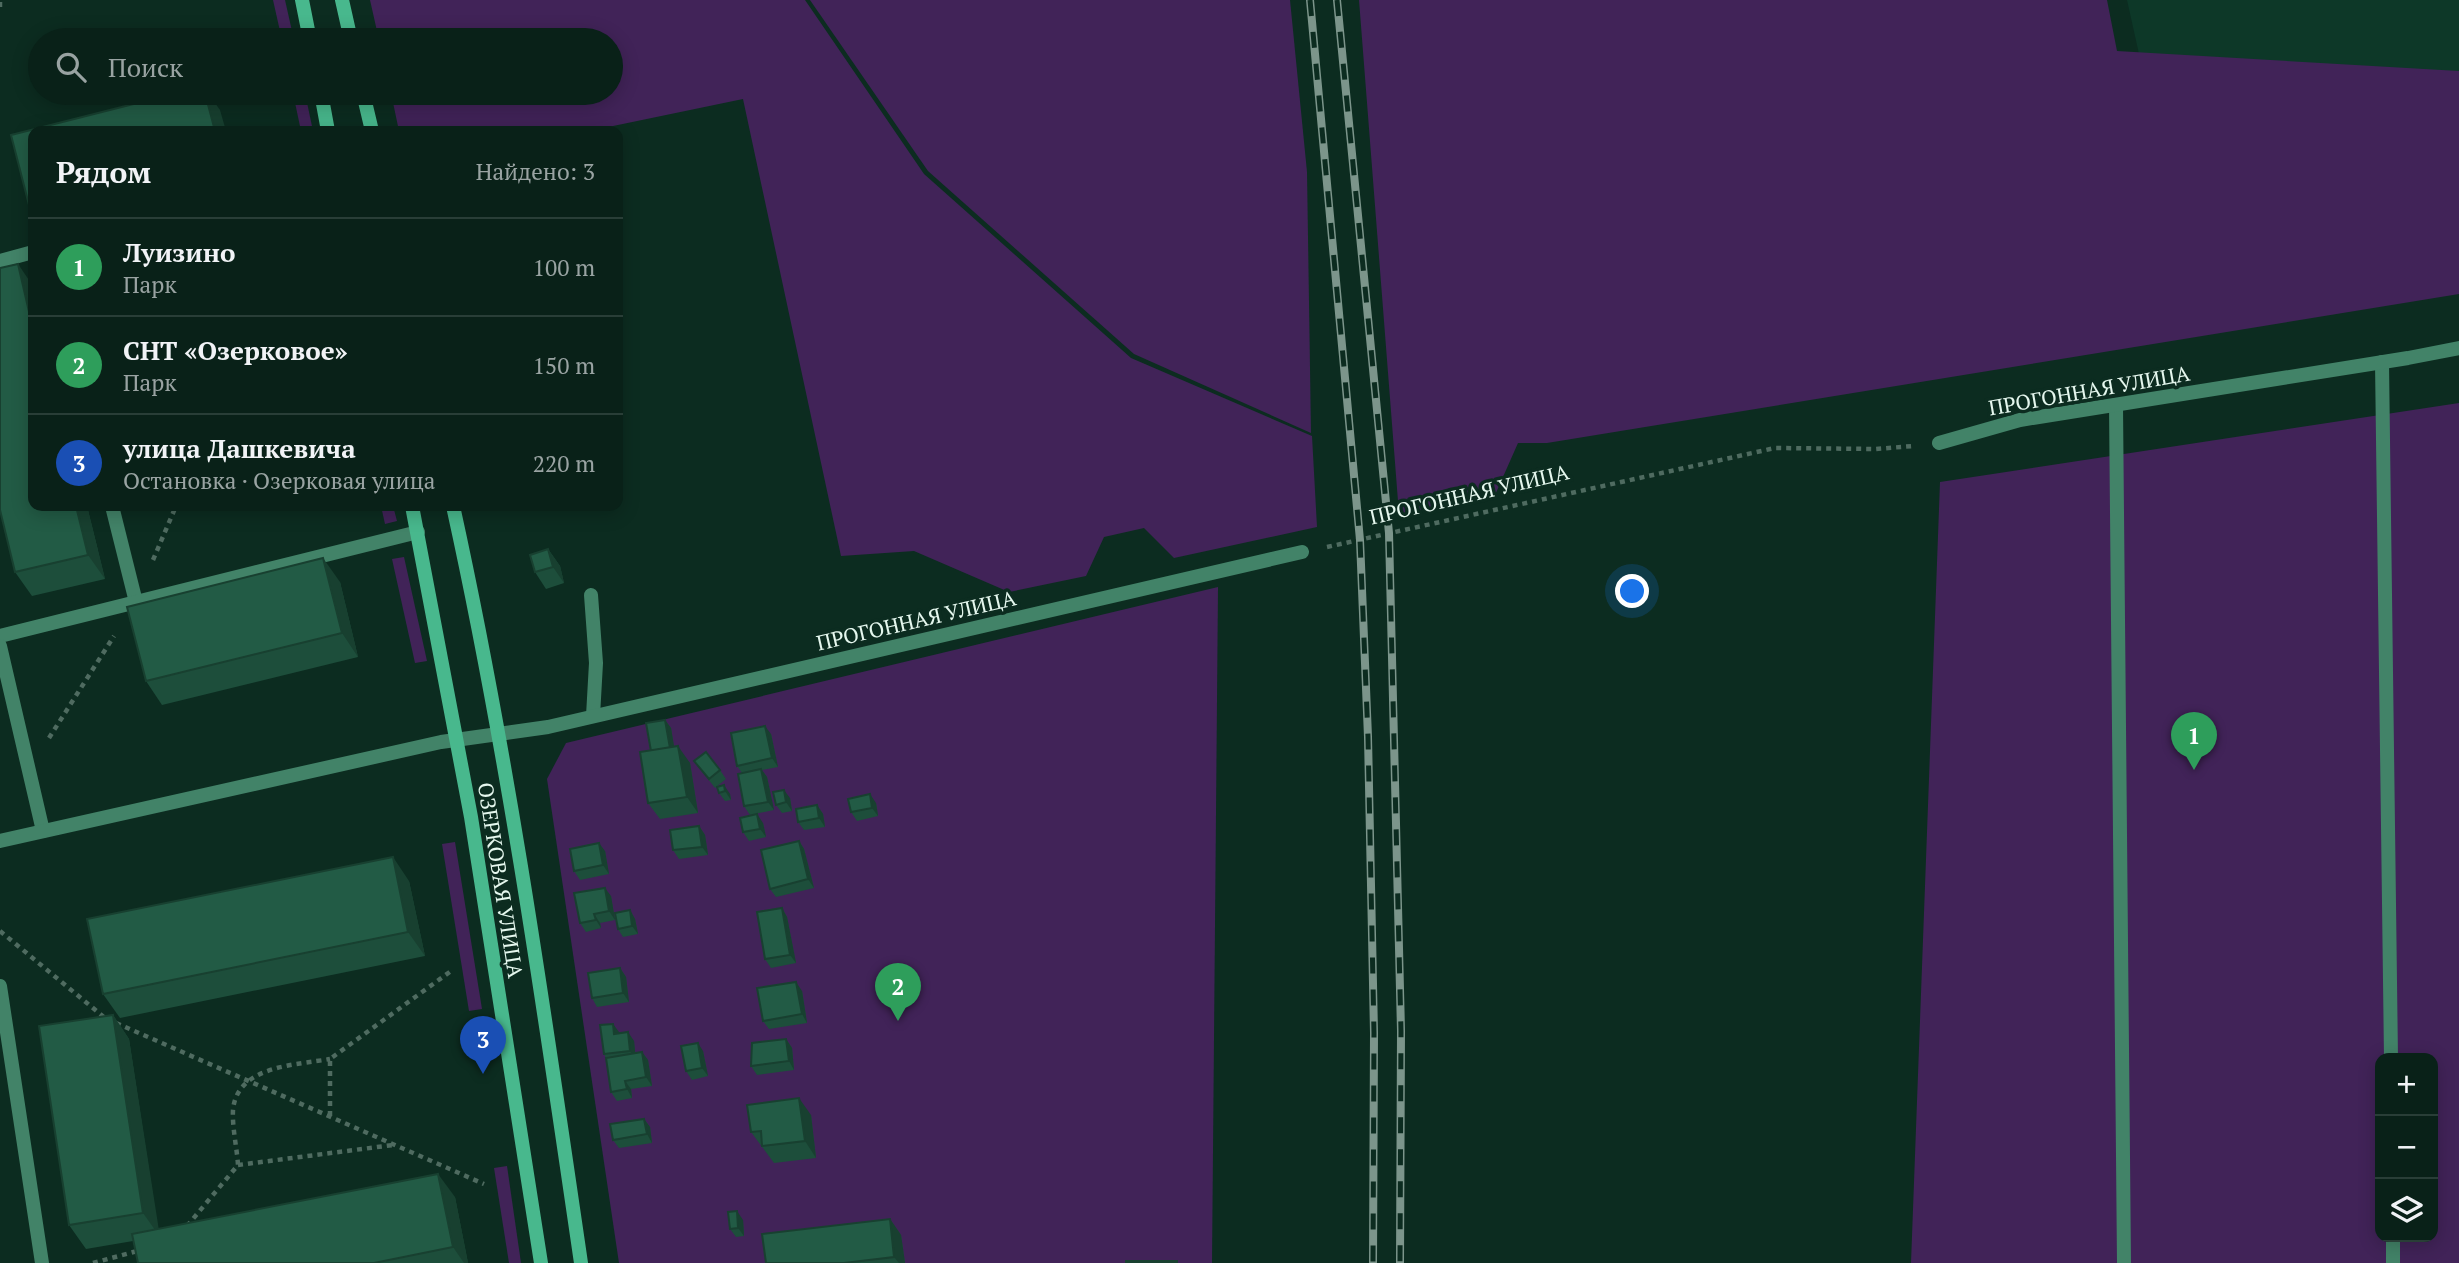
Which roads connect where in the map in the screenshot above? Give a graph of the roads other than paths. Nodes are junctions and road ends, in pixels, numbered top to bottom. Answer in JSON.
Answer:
{"nodes":[{"id":1,"x":302,"y":0,"type":"edge"},
{"id":2,"x":342,"y":0,"type":"edge"},
{"id":3,"x":308,"y":28,"type":"edge"},
{"id":4,"x":348,"y":28,"type":"edge"},
{"id":5,"x":323,"y":105,"type":"edge"},
{"id":6,"x":366,"y":105,"type":"edge"},
{"id":7,"x":327,"y":126,"type":"edge"},
{"id":8,"x":371,"y":126,"type":"edge"},
{"id":9,"x":28,"y":253,"type":"edge"},
{"id":10,"x":0,"y":261,"type":"edge"},
{"id":11,"x":2459,"y":348,"type":"edge"},
{"id":12,"x":2382,"y":362,"type":"junction"},
{"id":13,"x":2116,"y":405,"type":"junction"},
{"id":14,"x":1939,"y":443,"type":"road end"},
{"id":15,"x":113,"y":511,"type":"edge"},
{"id":16,"x":413,"y":511,"type":"edge"},
{"id":17,"x":454,"y":511,"type":"edge"},
{"id":18,"x":418,"y":532,"type":"junction"},
{"id":19,"x":1302,"y":552,"type":"road end"},
{"id":20,"x":591,"y":595,"type":"dead end"},
{"id":21,"x":136,"y":602,"type":"junction"},
{"id":22,"x":0,"y":636,"type":"edge"},
{"id":23,"x":0,"y":646,"type":"edge"},
{"id":24,"x":593,"y":716,"type":"junction"},
{"id":25,"x":497,"y":733,"type":"junction"},
{"id":26,"x":456,"y":739,"type":"junction"},
{"id":27,"x":43,"y":831,"type":"junction"},
{"id":28,"x":0,"y":841,"type":"edge"},
{"id":29,"x":0,"y":986,"type":"edge"},
{"id":30,"x":2391,"y":1053,"type":"edge"},
{"id":31,"x":2393,"y":1242,"type":"edge"},
{"id":32,"x":42,"y":1263,"type":"edge"},
{"id":33,"x":541,"y":1263,"type":"edge"},
{"id":34,"x":581,"y":1263,"type":"edge"},
{"id":35,"x":2124,"y":1263,"type":"edge"},
{"id":36,"x":2393,"y":1263,"type":"edge"}],
"edges":[{"from":1,"to":3,"type":"street"},
{"from":2,"to":4,"type":"street"},
{"from":5,"to":7,"type":"street"},
{"from":6,"to":8,"type":"street"},
{"from":9,"to":10,"type":"street"},
{"from":11,"to":12,"type":"street","name":"ПРОГОННАЯ УЛИЦА"},
{"from":12,"to":13,"type":"street","name":"ПРОГОННАЯ УЛИЦА"},
{"from":12,"to":30,"type":"street"},
{"from":13,"to":14,"type":"street","name":"ПРОГОННАЯ УЛИЦА"},
{"from":13,"to":35,"type":"street"},
{"from":15,"to":21,"type":"street"},
{"from":16,"to":18,"type":"street","name":"ОЗЕРКОВАЯ УЛИЦА"},
{"from":17,"to":25,"type":"street","name":"ОЗЕРКОВАЯ УЛИЦА"},
{"from":18,"to":21,"type":"street"},
{"from":18,"to":26,"type":"street","name":"ОЗЕРКОВАЯ УЛИЦА"},
{"from":19,"to":24,"type":"street","name":"ПРОГОННАЯ УЛИЦА"},
{"from":20,"to":24,"type":"street"},
{"from":21,"to":22,"type":"street"},
{"from":23,"to":27,"type":"street"},
{"from":24,"to":25,"type":"street","name":"ПРОГОННАЯ УЛИЦА"},
{"from":25,"to":26,"type":"street","name":"ПРОГОННАЯ УЛИЦА"},
{"from":25,"to":34,"type":"street","name":"ОЗЕРКОВАЯ УЛИЦА"},
{"from":26,"to":27,"type":"street","name":"ПРОГОННАЯ УЛИЦА"},
{"from":26,"to":33,"type":"street","name":"ОЗЕРКОВАЯ УЛИЦА"},
{"from":27,"to":28,"type":"street","name":"ПРОГОННАЯ УЛИЦА"},
{"from":29,"to":32,"type":"street"},
{"from":31,"to":36,"type":"street"}]}
